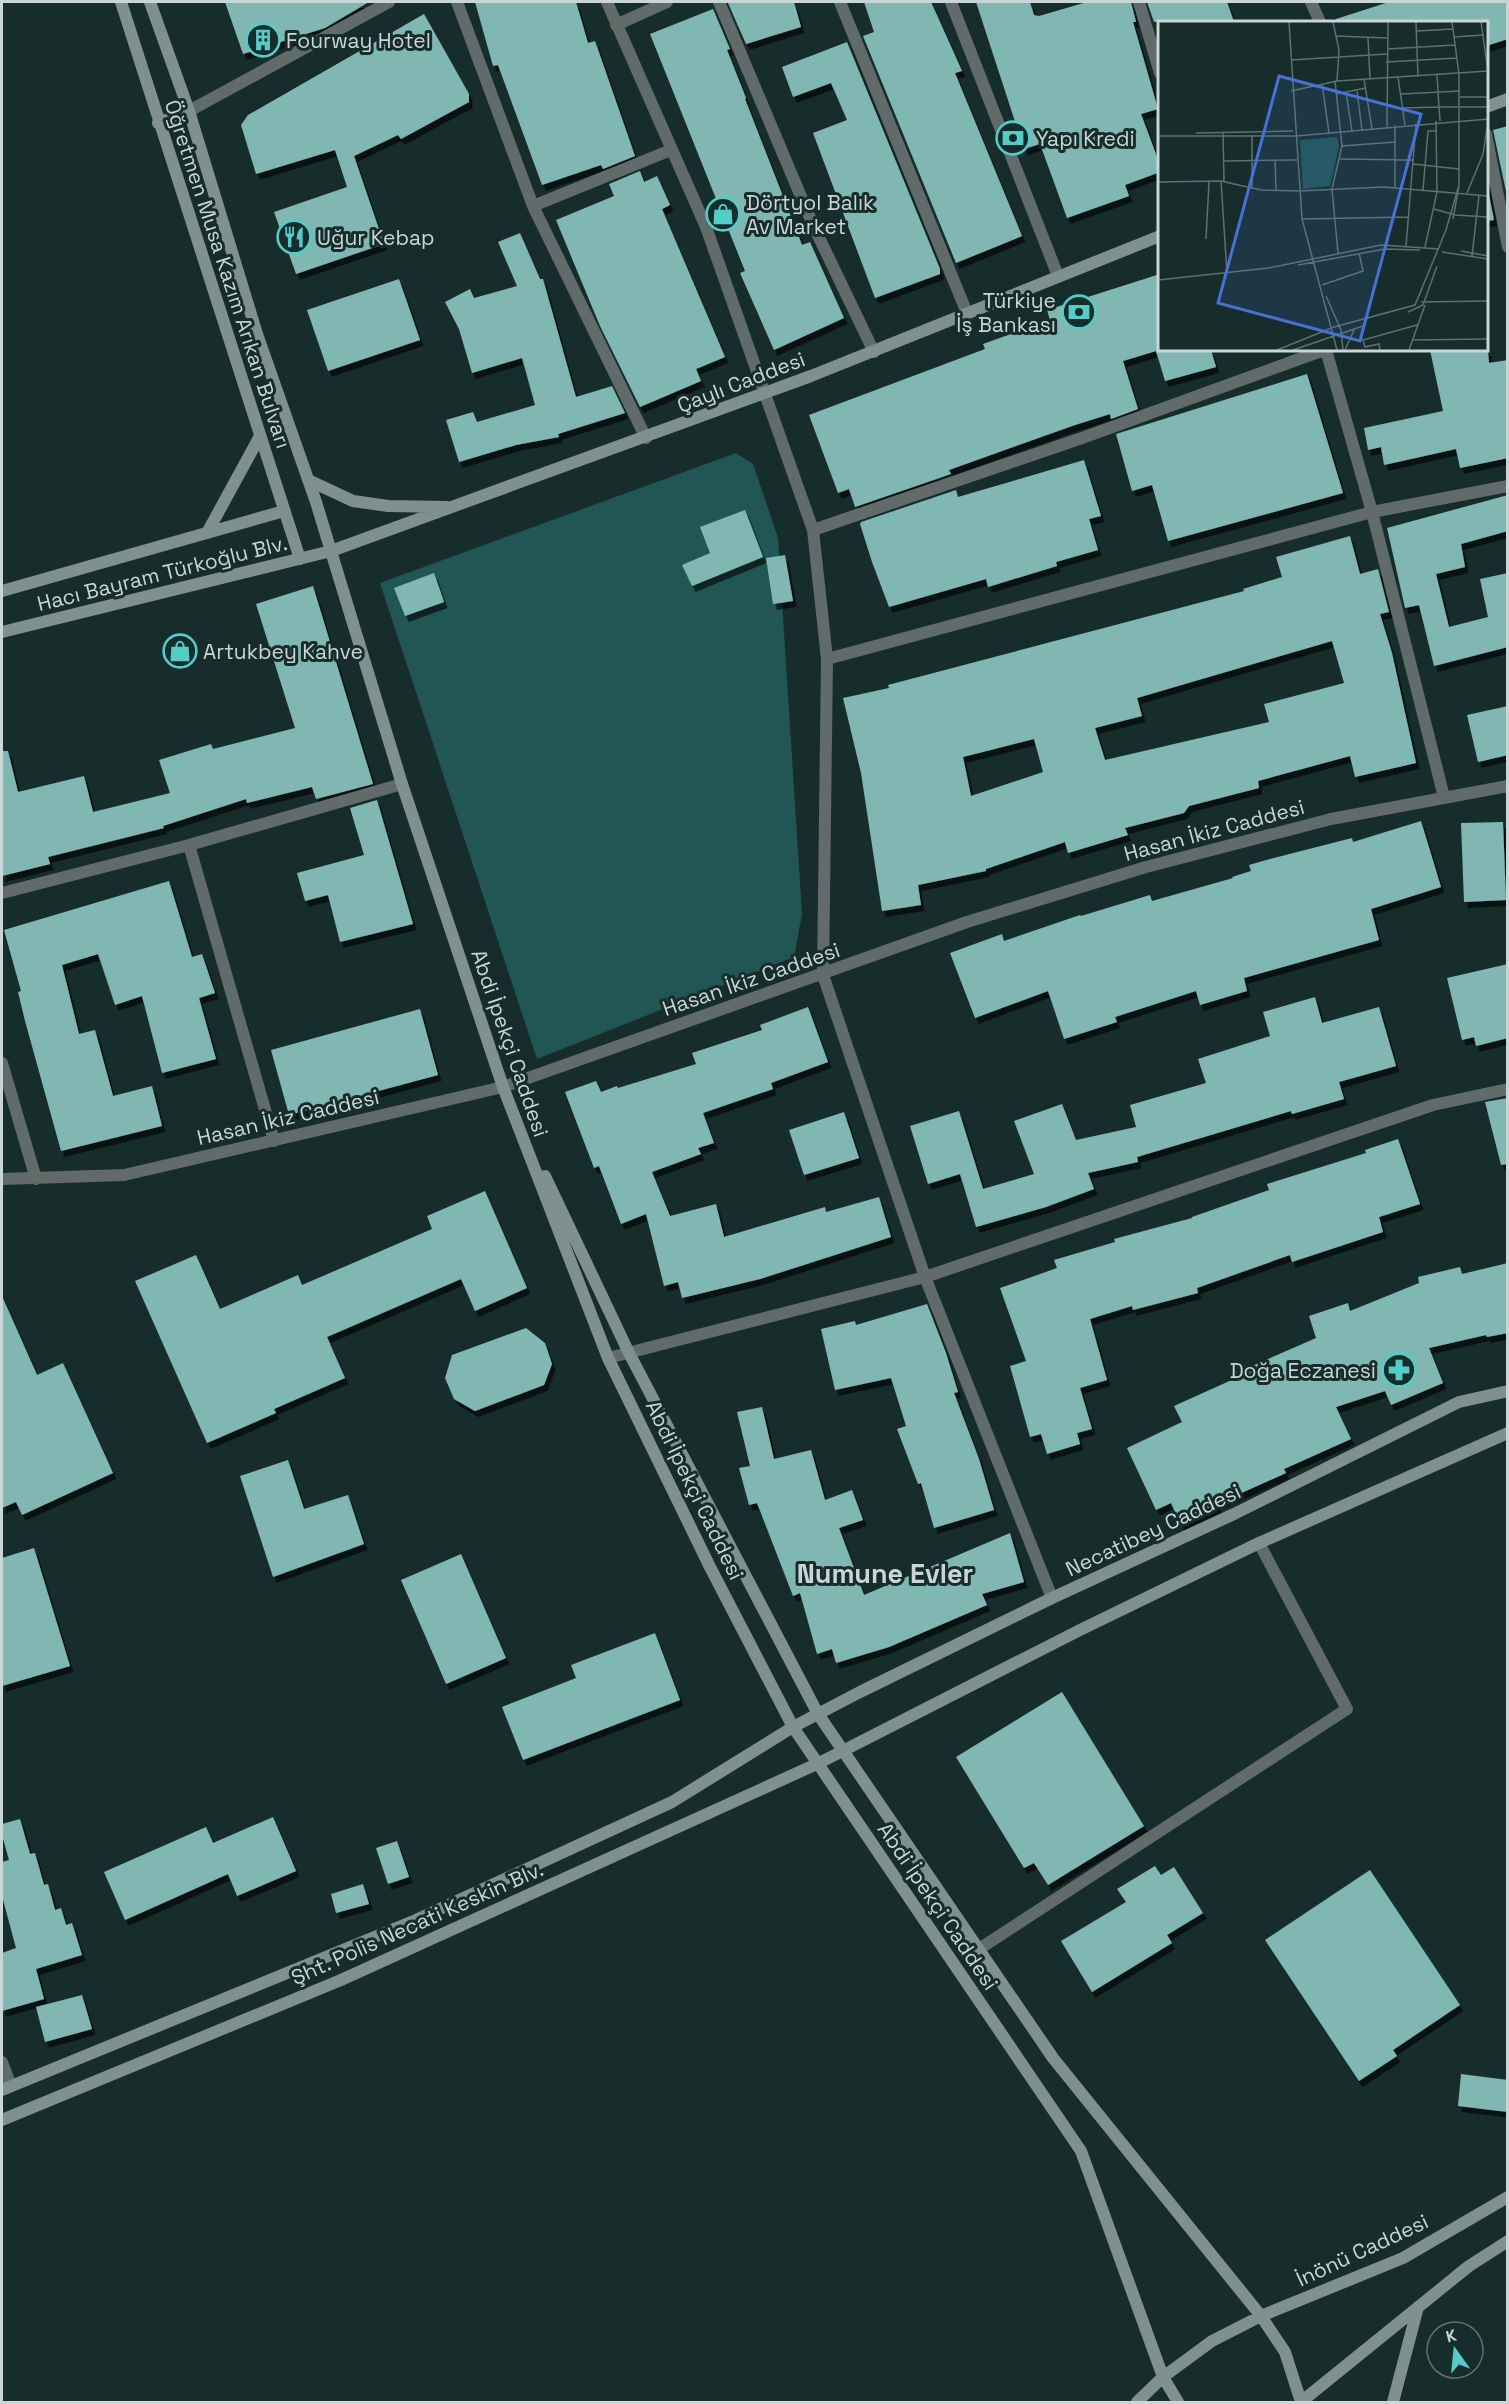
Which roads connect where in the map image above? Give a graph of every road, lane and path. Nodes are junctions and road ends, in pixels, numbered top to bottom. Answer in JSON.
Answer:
{"nodes":[{"id":1,"x":121,"y":2,"type":"edge"},
{"id":2,"x":150,"y":2,"type":"edge"},
{"id":3,"x":389,"y":2,"type":"edge"},
{"id":4,"x":457,"y":2,"type":"edge"},
{"id":5,"x":607,"y":2,"type":"edge"},
{"id":6,"x":667,"y":2,"type":"edge"},
{"id":7,"x":719,"y":2,"type":"edge"},
{"id":8,"x":840,"y":2,"type":"edge"},
{"id":9,"x":951,"y":2,"type":"edge"},
{"id":10,"x":1139,"y":2,"type":"edge"},
{"id":11,"x":1311,"y":2,"type":"edge"},
{"id":12,"x":1320,"y":21,"type":"edge"},
{"id":13,"x":616,"y":25,"type":"junction"},
{"id":14,"x":1158,"y":66,"type":"edge"},
{"id":15,"x":1508,"y":99,"type":"edge"},
{"id":16,"x":1488,"y":106,"type":"edge"},
{"id":17,"x":189,"y":111,"type":"junction"},
{"id":18,"x":158,"y":123,"type":"junction"},
{"id":19,"x":1488,"y":142,"type":"edge"},
{"id":20,"x":671,"y":150,"type":"junction"},
{"id":21,"x":1503,"y":198,"type":"edge"},
{"id":22,"x":533,"y":206,"type":"junction"},
{"id":23,"x":1158,"y":237,"type":"edge"},
{"id":24,"x":1508,"y":247,"type":"edge"},
{"id":25,"x":1058,"y":276,"type":"junction"},
{"id":26,"x":967,"y":313,"type":"junction"},
{"id":27,"x":1322,"y":351,"type":"edge"},
{"id":28,"x":1325,"y":351,"type":"edge"},
{"id":29,"x":874,"y":352,"type":"junction"},
{"id":30,"x":766,"y":393,"type":"junction"},
{"id":31,"x":260,"y":436,"type":"junction"},
{"id":32,"x":646,"y":438,"type":"junction"},
{"id":33,"x":308,"y":480,"type":"junction"},
{"id":34,"x":1508,"y":486,"type":"edge"},
{"id":35,"x":454,"y":508,"type":"junction"},
{"id":36,"x":284,"y":511,"type":"junction"},
{"id":37,"x":1372,"y":512,"type":"junction"},
{"id":38,"x":813,"y":530,"type":"junction"},
{"id":39,"x":207,"y":533,"type":"junction"},
{"id":40,"x":331,"y":551,"type":"junction"},
{"id":41,"x":300,"y":559,"type":"junction"},
{"id":42,"x":2,"y":591,"type":"edge"},
{"id":43,"x":2,"y":632,"type":"edge"},
{"id":44,"x":827,"y":659,"type":"junction"},
{"id":45,"x":402,"y":784,"type":"junction"},
{"id":46,"x":1508,"y":786,"type":"edge"},
{"id":47,"x":1444,"y":797,"type":"junction"},
{"id":48,"x":189,"y":845,"type":"junction"},
{"id":49,"x":2,"y":893,"type":"edge"},
{"id":50,"x":823,"y":975,"type":"junction"},
{"id":51,"x":2,"y":1063,"type":"edge"},
{"id":52,"x":502,"y":1087,"type":"junction"},
{"id":53,"x":1508,"y":1089,"type":"edge"},
{"id":54,"x":274,"y":1141,"type":"junction"},
{"id":55,"x":2,"y":1179,"type":"edge"},
{"id":56,"x":36,"y":1179,"type":"junction"},
{"id":57,"x":925,"y":1277,"type":"junction"},
{"id":58,"x":629,"y":1353,"type":"junction"},
{"id":59,"x":608,"y":1358,"type":"junction"},
{"id":60,"x":1508,"y":1391,"type":"edge"},
{"id":61,"x":1508,"y":1433,"type":"edge"},
{"id":62,"x":1259,"y":1543,"type":"junction"},
{"id":63,"x":1052,"y":1598,"type":"junction"},
{"id":64,"x":818,"y":1714,"type":"junction"},
{"id":65,"x":793,"y":1727,"type":"junction"},
{"id":66,"x":844,"y":1750,"type":"junction"},
{"id":67,"x":819,"y":1763,"type":"junction"},
{"id":68,"x":979,"y":1949,"type":"junction"},
{"id":69,"x":2,"y":2062,"type":"edge"},
{"id":70,"x":6,"y":2088,"type":"edge"},
{"id":71,"x":2,"y":2120,"type":"edge"},
{"id":72,"x":1508,"y":2197,"type":"edge"},
{"id":73,"x":1508,"y":2241,"type":"edge"},
{"id":74,"x":1418,"y":2307,"type":"junction"},
{"id":75,"x":1261,"y":2316,"type":"junction"},
{"id":76,"x":1162,"y":2378,"type":"junction"},
{"id":77,"x":1137,"y":2403,"type":"edge"},
{"id":78,"x":1178,"y":2403,"type":"edge"},
{"id":79,"x":1301,"y":2403,"type":"edge"},
{"id":80,"x":1393,"y":2403,"type":"edge"}],
"edges":[{"from":1,"to":18,"type":"street","name":"Öğretmen Musa Kazım Arıkan Bulvarı"},
{"from":2,"to":17,"type":"street","name":"Öğretmen Musa Kazım Arıkan Bulvarı"},
{"from":3,"to":17,"type":"street"},
{"from":4,"to":22,"type":"street"},
{"from":5,"to":13,"type":"street"},
{"from":6,"to":13,"type":"street"},
{"from":7,"to":29,"type":"street"},
{"from":8,"to":26,"type":"street"},
{"from":9,"to":25,"type":"street"},
{"from":10,"to":14,"type":"street"},
{"from":11,"to":12,"type":"street"},
{"from":13,"to":20,"type":"street"},
{"from":15,"to":16,"type":"street"},
{"from":17,"to":18,"type":"street"},
{"from":17,"to":33,"type":"street","name":"Öğretmen Musa Kazım Arıkan Bulvarı"},
{"from":18,"to":31,"type":"street","name":"Öğretmen Musa Kazım Arıkan Bulvarı"},
{"from":19,"to":21,"type":"street"},
{"from":20,"to":22,"type":"street"},
{"from":20,"to":30,"type":"street"},
{"from":21,"to":24,"type":"street"},
{"from":22,"to":32,"type":"street"},
{"from":23,"to":25,"type":"street","name":"Çaylı Caddesi"},
{"from":25,"to":26,"type":"street","name":"Çaylı Caddesi"},
{"from":26,"to":29,"type":"street","name":"Çaylı Caddesi"},
{"from":27,"to":38,"type":"street"},
{"from":28,"to":37,"type":"street"},
{"from":29,"to":30,"type":"street","name":"Çaylı Caddesi"},
{"from":30,"to":32,"type":"street","name":"Çaylı Caddesi"},
{"from":30,"to":38,"type":"street"},
{"from":31,"to":36,"type":"street","name":"Öğretmen Musa Kazım Arıkan Bulvarı"},
{"from":31,"to":39,"type":"street","name":"Hacı Bayram Türkoğlu Blv."},
{"from":32,"to":35,"type":"street","name":"Çaylı Caddesi"},
{"from":33,"to":35,"type":"street"},
{"from":33,"to":40,"type":"street","name":"Öğretmen Musa Kazım Arıkan Bulvarı"},
{"from":34,"to":37,"type":"street"},
{"from":35,"to":40,"type":"street","name":"Çaylı Caddesi"},
{"from":36,"to":39,"type":"street","name":"Hacı Bayram Türkoğlu Blv."},
{"from":36,"to":41,"type":"street","name":"Öğretmen Musa Kazım Arıkan Bulvarı"},
{"from":37,"to":44,"type":"street"},
{"from":37,"to":47,"type":"street"},
{"from":38,"to":44,"type":"street"},
{"from":39,"to":42,"type":"street","name":"Hacı Bayram Türkoğlu Blv."},
{"from":40,"to":41,"type":"street","name":"Hacı Bayram Türkoğlu Blv."},
{"from":40,"to":45,"type":"street","name":"Abdi İpekçi Caddesi"},
{"from":41,"to":43,"type":"street","name":"Hacı Bayram Türkoğlu Blv."},
{"from":44,"to":50,"type":"street"},
{"from":45,"to":48,"type":"street"},
{"from":45,"to":52,"type":"street","name":"Abdi İpekçi Caddesi"},
{"from":46,"to":47,"type":"street","name":"Hasan İkiz Caddesi"},
{"from":47,"to":50,"type":"street","name":"Hasan İkiz Caddesi"},
{"from":48,"to":49,"type":"street"},
{"from":48,"to":54,"type":"street"},
{"from":50,"to":52,"type":"street","name":"Hasan İkiz Caddesi"},
{"from":50,"to":57,"type":"street"},
{"from":51,"to":56,"type":"street"},
{"from":52,"to":54,"type":"street","name":"Hasan İkiz Caddesi"},
{"from":52,"to":58,"type":"street","name":"Abdi İpekçi Caddesi"},
{"from":52,"to":59,"type":"street","name":"Abdi İpekçi Caddesi"},
{"from":53,"to":57,"type":"street"},
{"from":54,"to":56,"type":"street","name":"Hasan İkiz Caddesi"},
{"from":55,"to":56,"type":"street","name":"Hasan İkiz Caddesi"},
{"from":57,"to":58,"type":"street"},
{"from":57,"to":63,"type":"street"},
{"from":58,"to":59,"type":"street"},
{"from":58,"to":64,"type":"street","name":"Abdi İpekçi Caddesi"},
{"from":59,"to":65,"type":"street","name":"Abdi İpekçi Caddesi"},
{"from":60,"to":63,"type":"street","name":"Necatibey Caddesi"},
{"from":61,"to":62,"type":"street"},
{"from":62,"to":66,"type":"street"},
{"from":62,"to":68,"type":"street"},
{"from":63,"to":64,"type":"street","name":"Necatibey Caddesi"},
{"from":64,"to":65,"type":"street","name":"Şht. Polis Necati Keskin Blv."},
{"from":64,"to":66,"type":"street","name":"Abdi İpekçi Caddesi"},
{"from":65,"to":67,"type":"street","name":"Abdi İpekçi Caddesi"},
{"from":65,"to":70,"type":"street","name":"Şht. Polis Necati Keskin Blv."},
{"from":66,"to":67,"type":"street","name":"Şht. Polis Necati Keskin Blv."},
{"from":66,"to":68,"type":"street","name":"Abdi İpekçi Caddesi"},
{"from":67,"to":71,"type":"street","name":"Şht. Polis Necati Keskin Blv."},
{"from":67,"to":76,"type":"street","name":"Abdi İpekçi Caddesi"},
{"from":68,"to":75,"type":"street","name":"Abdi İpekçi Caddesi"},
{"from":69,"to":70,"type":"street"},
{"from":72,"to":75,"type":"street","name":"İnönü Caddesi"},
{"from":73,"to":74,"type":"street"},
{"from":74,"to":79,"type":"street"},
{"from":74,"to":80,"type":"street"},
{"from":75,"to":76,"type":"street","name":"İnönü Caddesi"},
{"from":75,"to":79,"type":"street","name":"Abdi İpekçi Caddesi"},
{"from":76,"to":77,"type":"street","name":"İnönü Caddesi"},
{"from":76,"to":78,"type":"street","name":"Abdi İpekçi Caddesi"}]}
